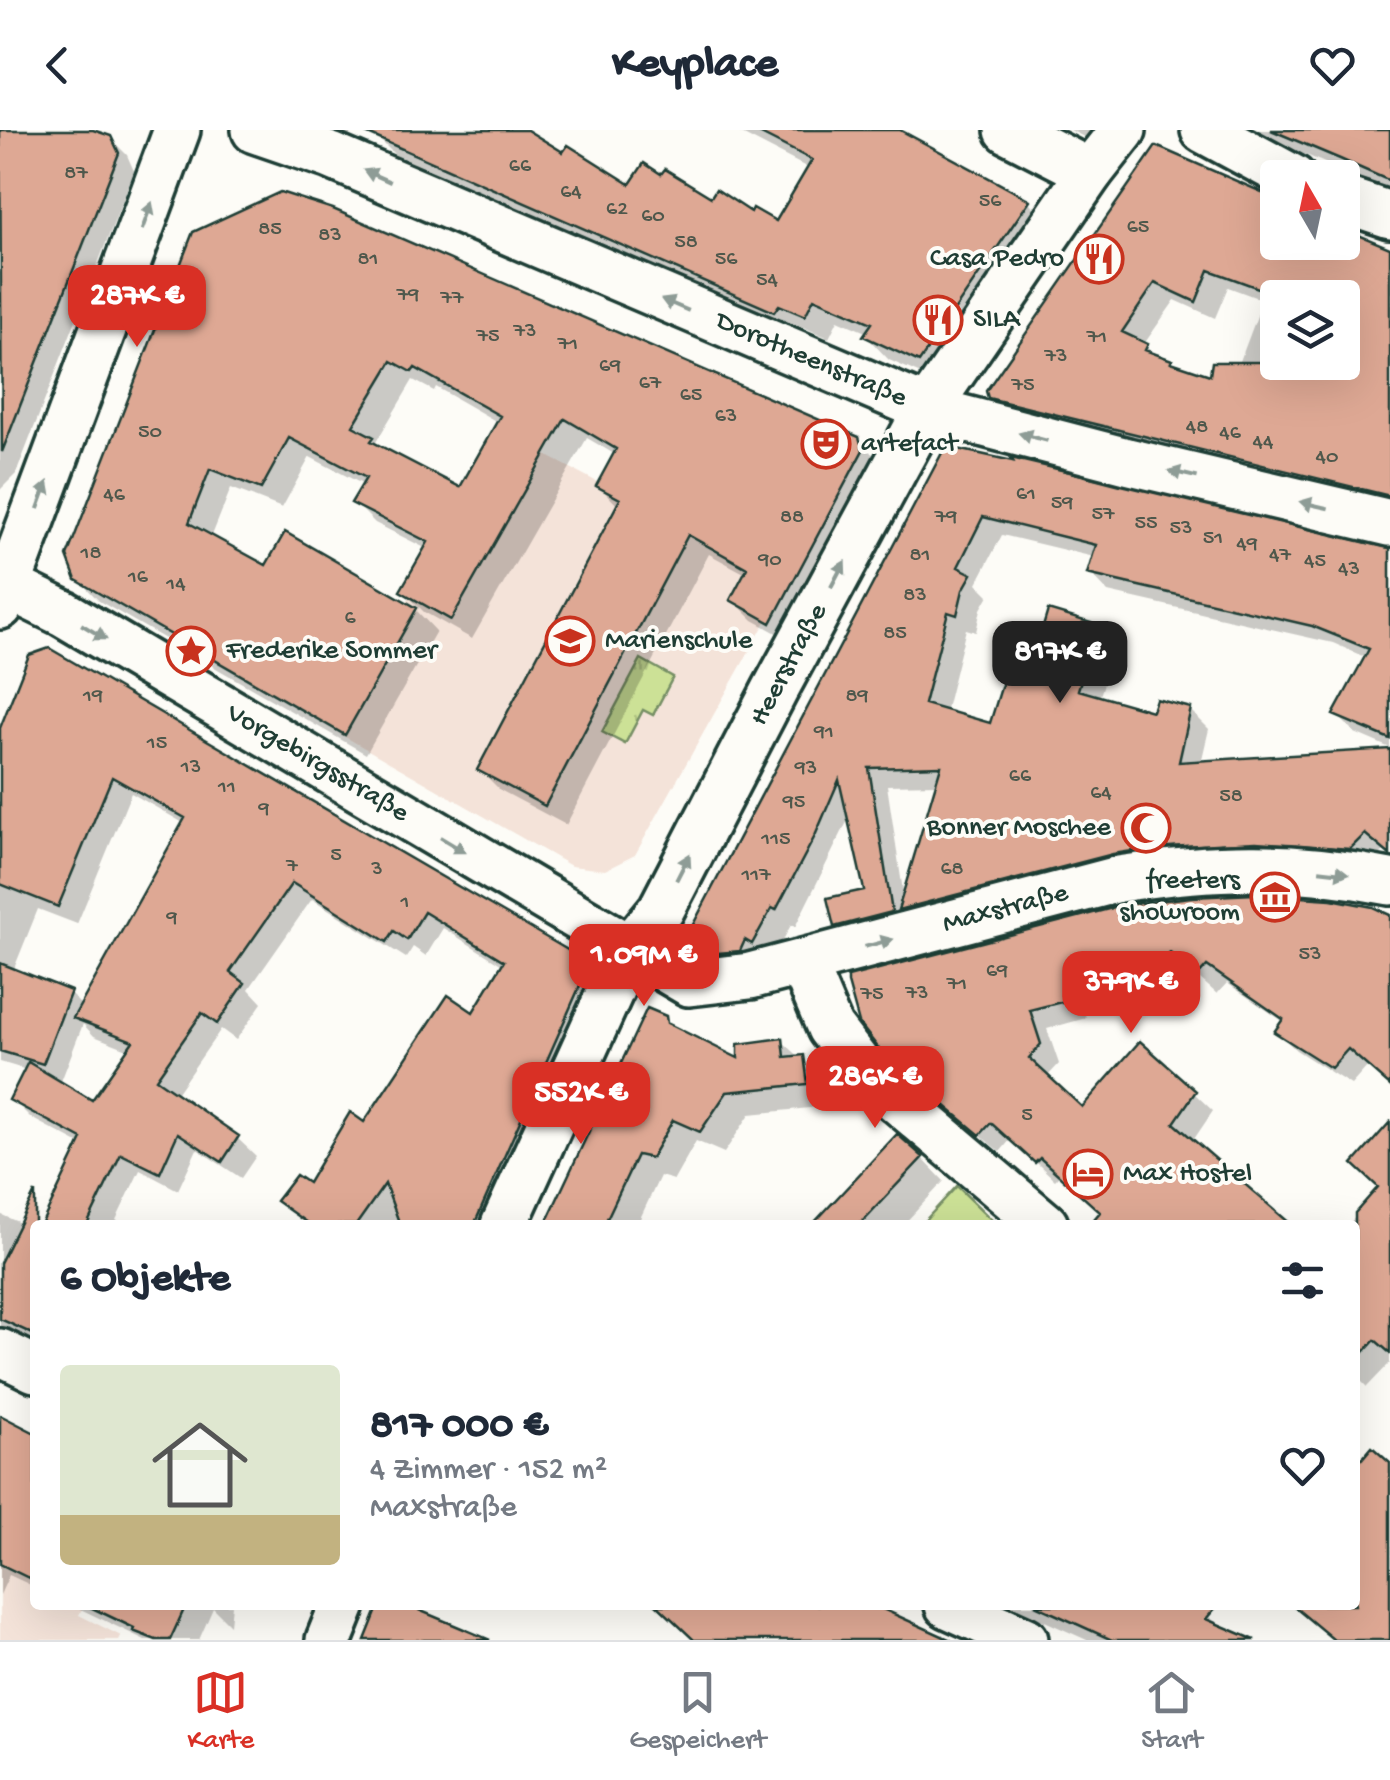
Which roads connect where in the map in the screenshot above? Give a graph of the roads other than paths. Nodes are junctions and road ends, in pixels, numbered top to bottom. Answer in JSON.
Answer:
{"nodes":[{"id":1,"x":176,"y":130,"type":"edge"},
{"id":2,"x":256,"y":130,"type":"edge"},
{"id":3,"x":1008,"y":130,"type":"edge"},
{"id":4,"x":1123,"y":130,"type":"edge"},
{"id":5,"x":1204,"y":130,"type":"edge"},
{"id":6,"x":1260,"y":160,"type":"edge"},
{"id":7,"x":1090,"y":172,"type":"junction"},
{"id":8,"x":1360,"y":206,"type":"edge"},
{"id":9,"x":1390,"y":215,"type":"edge"},
{"id":10,"x":927,"y":409,"type":"junction"},
{"id":11,"x":1390,"y":523,"type":"edge"},
{"id":12,"x":3,"y":592,"type":"edge"},
{"id":13,"x":1390,"y":882,"type":"edge"},
{"id":14,"x":630,"y":948,"type":"junction"},
{"id":15,"x":803,"y":964,"type":"junction"},
{"id":16,"x":506,"y":1220,"type":"edge"},
{"id":17,"x":1039,"y":1220,"type":"edge"},
{"id":18,"x":0,"y":1352,"type":"edge"},
{"id":19,"x":30,"y":1367,"type":"edge"},
{"id":20,"x":342,"y":1610,"type":"edge"},
{"id":21,"x":959,"y":1610,"type":"edge"},
{"id":22,"x":328,"y":1640,"type":"edge"},
{"id":23,"x":1024,"y":1640,"type":"edge"}],
"edges":[{"from":12,"to":1,"type":"street","one_way":true},
{"from":10,"to":2,"type":"street","name":"Dorotheenstraße","one_way":true},
{"from":3,"to":7,"type":"street"},
{"from":4,"to":7,"type":"street","name":"Heerstraße"},
{"from":5,"to":6,"type":"street"},
{"from":7,"to":10,"type":"street","name":"Heerstraße"},
{"from":8,"to":9,"type":"street"},
{"from":11,"to":10,"type":"street","name":"Dorotheenstraße","one_way":true},
{"from":14,"to":10,"type":"street","name":"Heerstraße","one_way":true},
{"from":12,"to":14,"type":"street","name":"Vorgebirgsstraße","one_way":true},
{"from":15,"to":13,"type":"street","name":"Maxstraße","one_way":true},
{"from":14,"to":15,"type":"street","name":"Maxstraße"},
{"from":14,"to":16,"type":"street","name":"Heerstraße"},
{"from":15,"to":17,"type":"street"},
{"from":18,"to":19,"type":"street"},
{"from":20,"to":22,"type":"street"},
{"from":21,"to":23,"type":"street"}]}
